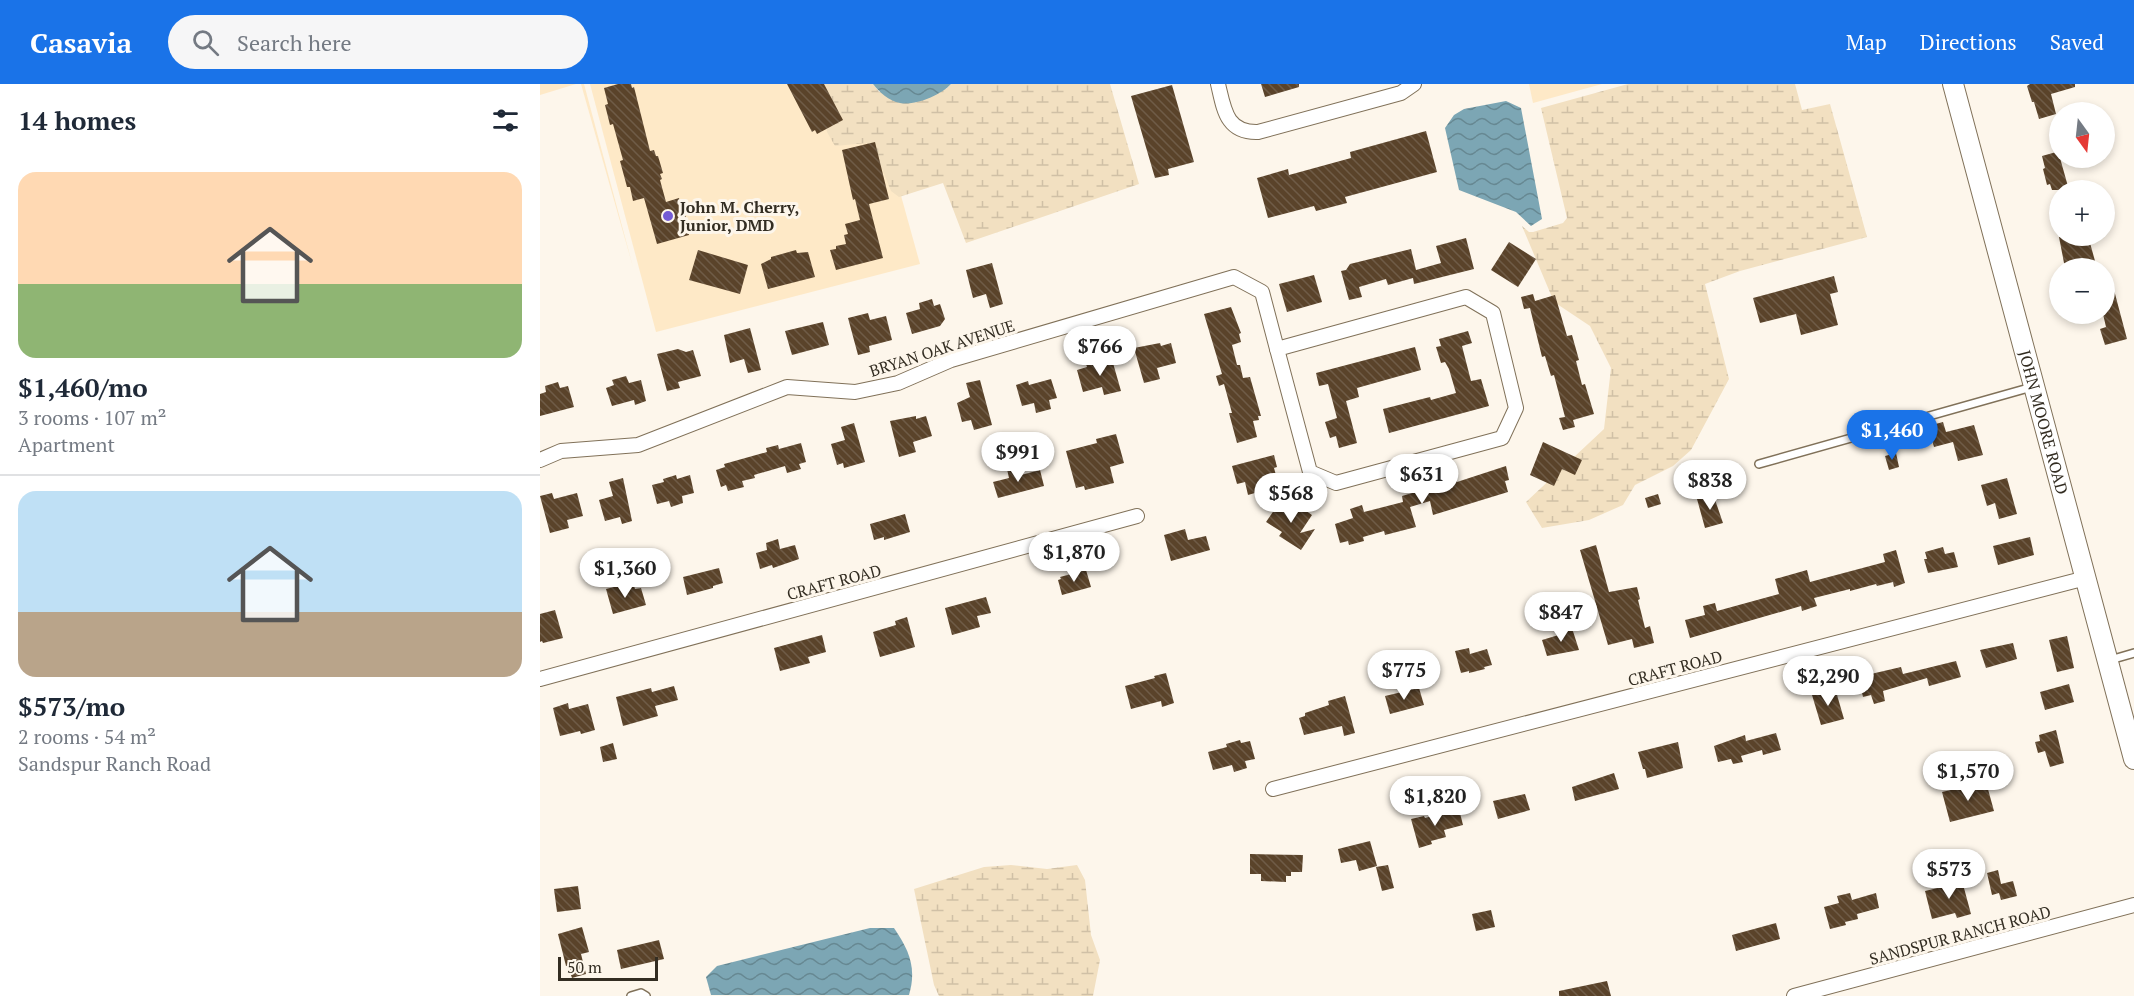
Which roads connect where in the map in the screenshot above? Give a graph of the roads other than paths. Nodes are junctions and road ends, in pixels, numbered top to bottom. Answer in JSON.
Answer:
{"nodes":[{"id":1,"x":1218,"y":84,"type":"edge"},
{"id":2,"x":1414,"y":84,"type":"edge"},
{"id":3,"x":1953,"y":84,"type":"edge"},
{"id":4,"x":1277,"y":349,"type":"junction"},
{"id":5,"x":2034,"y":386,"type":"junction"},
{"id":6,"x":540,"y":460,"type":"edge"},
{"id":7,"x":1759,"y":464,"type":"dead end"},
{"id":8,"x":1137,"y":516,"type":"dead end"},
{"id":9,"x":2086,"y":578,"type":"junction"},
{"id":10,"x":2134,"y":653,"type":"edge"},
{"id":11,"x":2108,"y":661,"type":"junction"},
{"id":12,"x":540,"y":679,"type":"edge"},
{"id":13,"x":2134,"y":759,"type":"edge"},
{"id":14,"x":1273,"y":789,"type":"dead end"},
{"id":15,"x":2134,"y":905,"type":"edge"},
{"id":16,"x":631,"y":996,"type":"edge"},
{"id":17,"x":646,"y":996,"type":"edge"},
{"id":18,"x":1794,"y":996,"type":"edge"}],
"edges":[{"from":1,"to":2,"type":"street"},
{"from":3,"to":5,"type":"street","name":"JOHN MOORE ROAD"},
{"from":4,"to":4,"type":"street","name":"BRYAN OAK AVENUE"},
{"from":4,"to":6,"type":"street","name":"BRYAN OAK AVENUE"},
{"from":5,"to":7,"type":"lane"},
{"from":5,"to":9,"type":"street","name":"JOHN MOORE ROAD"},
{"from":8,"to":12,"type":"street","name":"CRAFT ROAD"},
{"from":9,"to":11,"type":"street","name":"JOHN MOORE ROAD"},
{"from":9,"to":14,"type":"street","name":"CRAFT ROAD"},
{"from":10,"to":11,"type":"lane"},
{"from":11,"to":13,"type":"street","name":"JOHN MOORE ROAD"},
{"from":15,"to":18,"type":"street","name":"SANDSPUR RANCH ROAD"},
{"from":16,"to":17,"type":"lane"}]}
